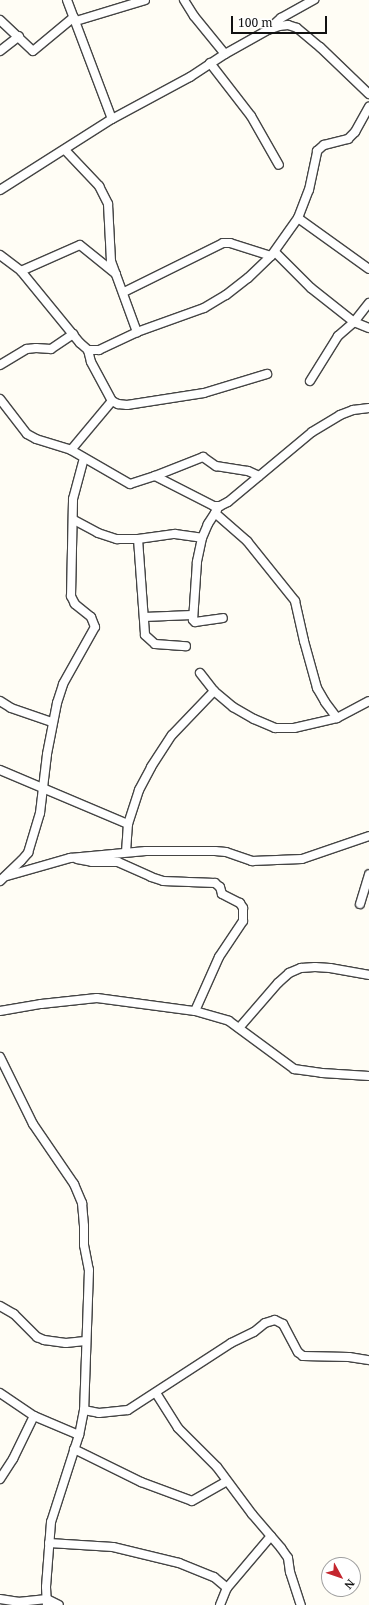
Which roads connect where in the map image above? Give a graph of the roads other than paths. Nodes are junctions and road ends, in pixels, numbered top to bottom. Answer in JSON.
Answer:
{"nodes":[{"id":1,"x":67,"y":0,"type":"edge"},
{"id":2,"x":145,"y":0,"type":"edge"},
{"id":3,"x":184,"y":0,"type":"edge"},
{"id":4,"x":314,"y":0,"type":"edge"},
{"id":5,"x":117,"y":4,"type":"edge"},
{"id":6,"x":75,"y":19,"type":"junction"},
{"id":7,"x":0,"y":20,"type":"edge"},
{"id":8,"x":268,"y":30,"type":"junction"},
{"id":9,"x":18,"y":36,"type":"junction"},
{"id":10,"x":0,"y":51,"type":"edge"},
{"id":11,"x":225,"y":54,"type":"junction"},
{"id":12,"x":210,"y":63,"type":"junction"},
{"id":13,"x":369,"y":94,"type":"edge"},
{"id":14,"x":369,"y":108,"type":"edge"},
{"id":15,"x":112,"y":119,"type":"junction"},
{"id":16,"x":65,"y":150,"type":"junction"},
{"id":17,"x":279,"y":164,"type":"dead end"},
{"id":18,"x":0,"y":190,"type":"edge"},
{"id":19,"x":298,"y":218,"type":"junction"},
{"id":20,"x":273,"y":254,"type":"junction"},
{"id":21,"x":0,"y":255,"type":"edge"},
{"id":22,"x":369,"y":269,"type":"edge"},
{"id":23,"x":20,"y":271,"type":"junction"},
{"id":24,"x":116,"y":274,"type":"junction"},
{"id":25,"x":124,"y":292,"type":"junction"},
{"id":26,"x":369,"y":303,"type":"edge"},
{"id":27,"x":354,"y":322,"type":"junction"},
{"id":28,"x":369,"y":328,"type":"edge"},
{"id":29,"x":137,"y":332,"type":"junction"},
{"id":30,"x":73,"y":334,"type":"junction"},
{"id":31,"x":88,"y":350,"type":"junction"},
{"id":32,"x":0,"y":365,"type":"edge"},
{"id":33,"x":267,"y":374,"type":"dead end"},
{"id":34,"x":310,"y":381,"type":"dead end"},
{"id":35,"x":0,"y":399,"type":"edge"},
{"id":36,"x":112,"y":401,"type":"junction"},
{"id":37,"x":369,"y":408,"type":"edge"},
{"id":38,"x":71,"y":450,"type":"junction"},
{"id":39,"x":84,"y":458,"type":"junction"},
{"id":40,"x":156,"y":476,"type":"junction"},
{"id":41,"x":259,"y":476,"type":"junction"},
{"id":42,"x":218,"y":510,"type":"junction"},
{"id":43,"x":74,"y":520,"type":"junction"},
{"id":44,"x":202,"y":538,"type":"junction"},
{"id":45,"x":138,"y":539,"type":"junction"},
{"id":46,"x":192,"y":615,"type":"junction"},
{"id":47,"x":144,"y":617,"type":"junction"},
{"id":48,"x":223,"y":618,"type":"dead end"},
{"id":49,"x":186,"y":646,"type":"dead end"},
{"id":50,"x":200,"y":673,"type":"dead end"},
{"id":51,"x":214,"y":691,"type":"junction"},
{"id":52,"x":0,"y":701,"type":"edge"},
{"id":53,"x":369,"y":701,"type":"edge"},
{"id":54,"x":337,"y":718,"type":"junction"},
{"id":55,"x":52,"y":722,"type":"junction"},
{"id":56,"x":0,"y":770,"type":"edge"},
{"id":57,"x":42,"y":786,"type":"junction"},
{"id":58,"x":128,"y":824,"type":"junction"},
{"id":59,"x":369,"y":836,"type":"edge"},
{"id":60,"x":126,"y":852,"type":"junction"},
{"id":61,"x":70,"y":858,"type":"junction"},
{"id":62,"x":369,"y":874,"type":"edge"},
{"id":63,"x":1,"y":879,"type":"edge"},
{"id":64,"x":360,"y":904,"type":"dead end"},
{"id":65,"x":369,"y":975,"type":"edge"},
{"id":66,"x":0,"y":1011,"type":"edge"},
{"id":67,"x":195,"y":1011,"type":"junction"},
{"id":68,"x":239,"y":1028,"type":"junction"},
{"id":69,"x":0,"y":1057,"type":"edge"},
{"id":70,"x":369,"y":1076,"type":"edge"},
{"id":71,"x":0,"y":1306,"type":"edge"},
{"id":72,"x":85,"y":1341,"type":"junction"},
{"id":73,"x":369,"y":1360,"type":"edge"},
{"id":74,"x":0,"y":1393,"type":"edge"},
{"id":75,"x":156,"y":1393,"type":"junction"},
{"id":76,"x":84,"y":1410,"type":"junction"},
{"id":77,"x":34,"y":1416,"type":"junction"},
{"id":78,"x":78,"y":1435,"type":"junction"},
{"id":79,"x":74,"y":1449,"type":"junction"},
{"id":80,"x":0,"y":1478,"type":"edge"},
{"id":81,"x":227,"y":1481,"type":"junction"},
{"id":82,"x":271,"y":1536,"type":"junction"},
{"id":83,"x":49,"y":1543,"type":"junction"},
{"id":84,"x":227,"y":1588,"type":"junction"},
{"id":85,"x":0,"y":1599,"type":"edge"},
{"id":86,"x":47,"y":1602,"type":"edge"},
{"id":87,"x":59,"y":1605,"type":"edge"},
{"id":88,"x":220,"y":1605,"type":"edge"},
{"id":89,"x":301,"y":1605,"type":"edge"}],
"edges":[{"from":1,"to":6,"type":"street"},
{"from":2,"to":5,"type":"street"},
{"from":3,"to":11,"type":"street"},
{"from":4,"to":8,"type":"street"},
{"from":5,"to":6,"type":"street"},
{"from":6,"to":9,"type":"street"},
{"from":6,"to":15,"type":"street"},
{"from":7,"to":9,"type":"street"},
{"from":8,"to":11,"type":"street"},
{"from":8,"to":13,"type":"street"},
{"from":9,"to":10,"type":"street"},
{"from":11,"to":12,"type":"street"},
{"from":12,"to":15,"type":"street"},
{"from":12,"to":17,"type":"street"},
{"from":14,"to":19,"type":"street"},
{"from":15,"to":16,"type":"street"},
{"from":16,"to":18,"type":"street"},
{"from":16,"to":24,"type":"street"},
{"from":19,"to":20,"type":"street"},
{"from":19,"to":22,"type":"street"},
{"from":20,"to":25,"type":"street"},
{"from":20,"to":27,"type":"street"},
{"from":20,"to":29,"type":"street"},
{"from":21,"to":23,"type":"street"},
{"from":23,"to":24,"type":"street"},
{"from":23,"to":30,"type":"street"},
{"from":24,"to":25,"type":"street"},
{"from":25,"to":29,"type":"street"},
{"from":26,"to":27,"type":"street"},
{"from":27,"to":28,"type":"street"},
{"from":27,"to":34,"type":"street"},
{"from":29,"to":31,"type":"street"},
{"from":30,"to":31,"type":"street"},
{"from":30,"to":32,"type":"street"},
{"from":31,"to":36,"type":"street"},
{"from":33,"to":36,"type":"street"},
{"from":35,"to":38,"type":"street"},
{"from":36,"to":38,"type":"street"},
{"from":37,"to":41,"type":"street"},
{"from":38,"to":39,"type":"street"},
{"from":39,"to":40,"type":"street"},
{"from":39,"to":43,"type":"street"},
{"from":40,"to":41,"type":"street"},
{"from":40,"to":42,"type":"street"},
{"from":41,"to":42,"type":"street"},
{"from":42,"to":44,"type":"street"},
{"from":42,"to":54,"type":"street"},
{"from":43,"to":45,"type":"street"},
{"from":43,"to":55,"type":"street"},
{"from":44,"to":45,"type":"street"},
{"from":44,"to":46,"type":"street"},
{"from":45,"to":47,"type":"street"},
{"from":46,"to":47,"type":"street"},
{"from":46,"to":48,"type":"street"},
{"from":47,"to":49,"type":"street"},
{"from":50,"to":51,"type":"street"},
{"from":51,"to":54,"type":"street"},
{"from":51,"to":58,"type":"street"},
{"from":52,"to":55,"type":"street"},
{"from":53,"to":54,"type":"street"},
{"from":55,"to":57,"type":"street"},
{"from":56,"to":57,"type":"street"},
{"from":57,"to":58,"type":"street"},
{"from":57,"to":63,"type":"street"},
{"from":58,"to":60,"type":"street"},
{"from":59,"to":60,"type":"street"},
{"from":60,"to":61,"type":"street"},
{"from":61,"to":63,"type":"street"},
{"from":61,"to":67,"type":"street"},
{"from":62,"to":64,"type":"street"},
{"from":65,"to":68,"type":"street"},
{"from":66,"to":67,"type":"street"},
{"from":67,"to":68,"type":"street"},
{"from":68,"to":70,"type":"street"},
{"from":69,"to":72,"type":"street"},
{"from":71,"to":72,"type":"street"},
{"from":72,"to":76,"type":"street"},
{"from":73,"to":75,"type":"street"},
{"from":74,"to":77,"type":"street"},
{"from":75,"to":76,"type":"street"},
{"from":75,"to":81,"type":"street"},
{"from":76,"to":78,"type":"street"},
{"from":77,"to":78,"type":"street"},
{"from":77,"to":80,"type":"street"},
{"from":78,"to":79,"type":"street"},
{"from":79,"to":81,"type":"street"},
{"from":79,"to":83,"type":"street"},
{"from":81,"to":82,"type":"street"},
{"from":82,"to":84,"type":"street"},
{"from":82,"to":89,"type":"street"},
{"from":83,"to":84,"type":"street"},
{"from":83,"to":86,"type":"street"},
{"from":84,"to":88,"type":"street"},
{"from":85,"to":86,"type":"street"},
{"from":86,"to":87,"type":"street"}]}
